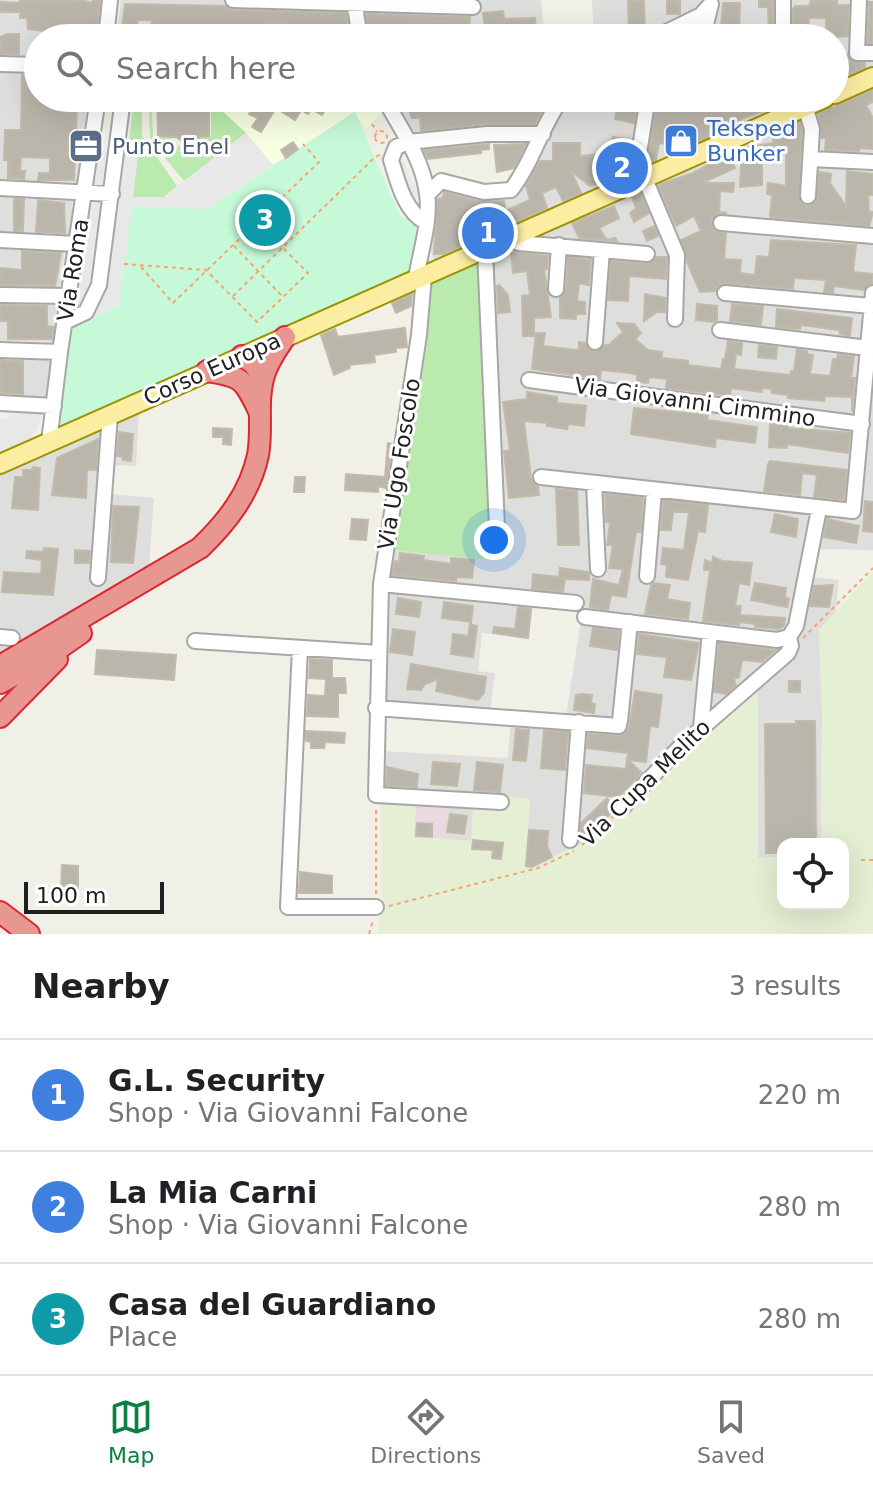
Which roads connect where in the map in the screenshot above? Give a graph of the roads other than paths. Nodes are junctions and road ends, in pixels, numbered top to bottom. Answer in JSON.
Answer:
{"nodes":[{"id":1,"x":110,"y":0,"type":"edge"},
{"id":2,"x":233,"y":0,"type":"edge"},
{"id":3,"x":783,"y":0,"type":"edge"},
{"id":4,"x":859,"y":0,"type":"edge"},
{"id":5,"x":354,"y":2,"type":"edge"},
{"id":6,"x":711,"y":2,"type":"edge"},
{"id":7,"x":473,"y":7,"type":"dead end"},
{"id":8,"x":107,"y":24,"type":"edge"},
{"id":9,"x":358,"y":24,"type":"edge"},
{"id":10,"x":683,"y":24,"type":"edge"},
{"id":11,"x":706,"y":24,"type":"edge"},
{"id":12,"x":783,"y":24,"type":"edge"},
{"id":13,"x":873,"y":53,"type":"edge"},
{"id":14,"x":0,"y":64,"type":"edge"},
{"id":15,"x":24,"y":65,"type":"edge"},
{"id":16,"x":873,"y":77,"type":"edge"},
{"id":17,"x":849,"y":88,"type":"edge"},
{"id":18,"x":96,"y":112,"type":"edge"},
{"id":19,"x":121,"y":112,"type":"edge"},
{"id":20,"x":392,"y":112,"type":"edge"},
{"id":21,"x":555,"y":112,"type":"edge"},
{"id":22,"x":647,"y":112,"type":"edge"},
{"id":23,"x":774,"y":112,"type":"edge"},
{"id":24,"x":807,"y":112,"type":"edge"},
{"id":25,"x":543,"y":134,"type":"junction"},
{"id":26,"x":408,"y":142,"type":"junction"},
{"id":27,"x":811,"y":159,"type":"junction"},
{"id":28,"x":873,"y":162,"type":"edge"},
{"id":29,"x":640,"y":181,"type":"junction"},
{"id":30,"x":0,"y":188,"type":"edge"},
{"id":31,"x":85,"y":191,"type":"junction"},
{"id":32,"x":112,"y":194,"type":"junction"},
{"id":33,"x":427,"y":195,"type":"junction"},
{"id":34,"x":808,"y":196,"type":"dead end"},
{"id":35,"x":425,"y":222,"type":"junction"},
{"id":36,"x":721,"y":223,"type":"dead end"},
{"id":37,"x":873,"y":236,"type":"edge"},
{"id":38,"x":0,"y":240,"type":"edge"},
{"id":39,"x":510,"y":240,"type":"junction"},
{"id":40,"x":77,"y":244,"type":"junction"},
{"id":41,"x":559,"y":245,"type":"junction"},
{"id":42,"x":485,"y":250,"type":"junction"},
{"id":43,"x":602,"y":250,"type":"junction"},
{"id":44,"x":647,"y":254,"type":"dead end"},
{"id":45,"x":420,"y":278,"type":"junction"},
{"id":46,"x":556,"y":289,"type":"dead end"},
{"id":47,"x":725,"y":293,"type":"dead end"},
{"id":48,"x":0,"y":295,"type":"edge"},
{"id":49,"x":69,"y":296,"type":"junction"},
{"id":50,"x":872,"y":300,"type":"edge"},
{"id":51,"x":675,"y":319,"type":"dead end"},
{"id":52,"x":65,"y":322,"type":"junction"},
{"id":53,"x":720,"y":330,"type":"dead end"},
{"id":54,"x":871,"y":330,"type":"edge"},
{"id":55,"x":285,"y":337,"type":"junction"},
{"id":56,"x":595,"y":342,"type":"dead end"},
{"id":57,"x":868,"y":348,"type":"junction"},
{"id":58,"x":0,"y":350,"type":"edge"},
{"id":59,"x":60,"y":352,"type":"junction"},
{"id":60,"x":242,"y":356,"type":"junction"},
{"id":61,"x":207,"y":371,"type":"junction"},
{"id":62,"x":254,"y":380,"type":"junction"},
{"id":63,"x":529,"y":380,"type":"dead end"},
{"id":64,"x":0,"y":403,"type":"edge"},
{"id":65,"x":54,"y":406,"type":"junction"},
{"id":66,"x":110,"y":415,"type":"junction"},
{"id":67,"x":866,"y":415,"type":"edge"},
{"id":68,"x":49,"y":442,"type":"junction"},
{"id":69,"x":0,"y":464,"type":"edge"},
{"id":70,"x":541,"y":477,"type":"dead end"},
{"id":71,"x":594,"y":483,"type":"junction"},
{"id":72,"x":654,"y":491,"type":"junction"},
{"id":73,"x":819,"y":509,"type":"junction"},
{"id":74,"x":497,"y":528,"type":"dead end"},
{"id":75,"x":598,"y":569,"type":"dead end"},
{"id":76,"x":161,"y":573,"type":"junction"},
{"id":77,"x":647,"y":576,"type":"dead end"},
{"id":78,"x":98,"y":578,"type":"dead end"},
{"id":79,"x":381,"y":584,"type":"junction"},
{"id":80,"x":576,"y":603,"type":"dead end"},
{"id":81,"x":585,"y":617,"type":"dead end"},
{"id":82,"x":630,"y":622,"type":"junction"},
{"id":83,"x":710,"y":632,"type":"junction"},
{"id":84,"x":71,"y":640,"type":"junction"},
{"id":85,"x":195,"y":641,"type":"dead end"},
{"id":86,"x":790,"y":642,"type":"junction"},
{"id":87,"x":300,"y":648,"type":"junction"},
{"id":88,"x":379,"y":653,"type":"junction"},
{"id":89,"x":0,"y":666,"type":"edge"},
{"id":90,"x":0,"y":683,"type":"edge"},
{"id":91,"x":376,"y":708,"type":"junction"},
{"id":92,"x":0,"y":717,"type":"edge"},
{"id":93,"x":579,"y":722,"type":"junction"},
{"id":94,"x":701,"y":727,"type":"junction"},
{"id":95,"x":501,"y":802,"type":"dead end"},
{"id":96,"x":623,"y":807,"type":"road end"},
{"id":97,"x":570,"y":840,"type":"dead end"},
{"id":98,"x":376,"y":907,"type":"road end"},
{"id":99,"x":0,"y":912,"type":"edge"},
{"id":100,"x":0,"y":930,"type":"edge"},
{"id":101,"x":6,"y":934,"type":"edge"},
{"id":102,"x":29,"y":934,"type":"edge"}],
"edges":[{"from":1,"to":8,"type":"street"},
{"from":2,"to":5,"type":"street"},
{"from":3,"to":12,"type":"street"},
{"from":4,"to":13,"type":"street"},
{"from":5,"to":7,"type":"street"},
{"from":5,"to":9,"type":"street"},
{"from":6,"to":10,"type":"street"},
{"from":6,"to":11,"type":"street"},
{"from":14,"to":15,"type":"street"},
{"from":16,"to":17,"type":"main road"},
{"from":18,"to":31,"type":"street","name":"Via Roma"},
{"from":19,"to":32,"type":"street"},
{"from":20,"to":26,"type":"street","name":"Via Ugo Foscolo"},
{"from":21,"to":25,"type":"street"},
{"from":22,"to":29,"type":"street"},
{"from":23,"to":29,"type":"main road","name":"Corso Europa"},
{"from":24,"to":27,"type":"street"},
{"from":25,"to":26,"type":"street"},
{"from":25,"to":33,"type":"street"},
{"from":26,"to":33,"type":"street","name":"Via Ugo Foscolo"},
{"from":26,"to":35,"type":"street"},
{"from":27,"to":28,"type":"street"},
{"from":27,"to":34,"type":"street"},
{"from":29,"to":39,"type":"main road","name":"Corso Europa"},
{"from":29,"to":51,"type":"street"},
{"from":30,"to":31,"type":"street"},
{"from":31,"to":32,"type":"street"},
{"from":31,"to":40,"type":"street","name":"Via Roma"},
{"from":32,"to":52,"type":"street"},
{"from":33,"to":35,"type":"street","name":"Via Ugo Foscolo"},
{"from":35,"to":45,"type":"street","name":"Via Ugo Foscolo"},
{"from":36,"to":37,"type":"street"},
{"from":38,"to":40,"type":"street"},
{"from":39,"to":41,"type":"street"},
{"from":39,"to":42,"type":"main road","name":"Corso Europa"},
{"from":40,"to":49,"type":"street","name":"Via Roma"},
{"from":41,"to":43,"type":"street"},
{"from":41,"to":46,"type":"street"},
{"from":42,"to":45,"type":"main road","name":"Corso Europa"},
{"from":42,"to":74,"type":"street"},
{"from":43,"to":44,"type":"street"},
{"from":43,"to":56,"type":"street"},
{"from":45,"to":55,"type":"main road","name":"Corso Europa"},
{"from":45,"to":79,"type":"street","name":"Via Ugo Foscolo"},
{"from":47,"to":50,"type":"street"},
{"from":48,"to":49,"type":"street"},
{"from":49,"to":52,"type":"street","name":"Via Roma"},
{"from":50,"to":54,"type":"street"},
{"from":52,"to":59,"type":"street","name":"Via Roma"},
{"from":53,"to":57,"type":"street"},
{"from":54,"to":57,"type":"street"},
{"from":55,"to":60,"type":"main road","name":"Corso Europa"},
{"from":55,"to":62,"type":"highway"},
{"from":57,"to":67,"type":"street"},
{"from":58,"to":59,"type":"street"},
{"from":59,"to":65,"type":"street","name":"Via Roma"},
{"from":60,"to":61,"type":"main road","name":"Corso Europa"},
{"from":60,"to":62,"type":"highway"},
{"from":61,"to":62,"type":"highway"},
{"from":61,"to":66,"type":"main road","name":"Corso Europa"},
{"from":62,"to":76,"type":"highway"},
{"from":63,"to":67,"type":"street","name":"Via Giovanni Cimmino"},
{"from":64,"to":65,"type":"street"},
{"from":65,"to":68,"type":"street","name":"Via Roma"},
{"from":66,"to":68,"type":"main road","name":"Corso Europa"},
{"from":66,"to":78,"type":"street"},
{"from":67,"to":73,"type":"street"},
{"from":68,"to":69,"type":"main road","name":"Corso Europa"},
{"from":70,"to":71,"type":"street"},
{"from":71,"to":72,"type":"street"},
{"from":71,"to":75,"type":"street"},
{"from":72,"to":73,"type":"street"},
{"from":72,"to":77,"type":"street"},
{"from":73,"to":86,"type":"street"},
{"from":76,"to":84,"type":"highway"},
{"from":76,"to":89,"type":"highway"},
{"from":79,"to":80,"type":"street"},
{"from":79,"to":88,"type":"street","name":"Via Ugo Foscolo"},
{"from":81,"to":82,"type":"street"},
{"from":82,"to":83,"type":"street"},
{"from":82,"to":93,"type":"street"},
{"from":83,"to":86,"type":"street"},
{"from":83,"to":94,"type":"street"},
{"from":84,"to":90,"type":"highway"},
{"from":84,"to":92,"type":"highway"},
{"from":85,"to":87,"type":"street"},
{"from":86,"to":94,"type":"street","name":"Via Cupa Melito"},
{"from":87,"to":88,"type":"street"},
{"from":87,"to":98,"type":"street"},
{"from":88,"to":91,"type":"street","name":"Via Ugo Foscolo"},
{"from":91,"to":93,"type":"street"},
{"from":91,"to":95,"type":"street","name":"Via Ugo Foscolo"},
{"from":93,"to":97,"type":"street"},
{"from":94,"to":96,"type":"street","name":"Via Cupa Melito"},
{"from":99,"to":102,"type":"highway"},
{"from":100,"to":101,"type":"highway"}]}
